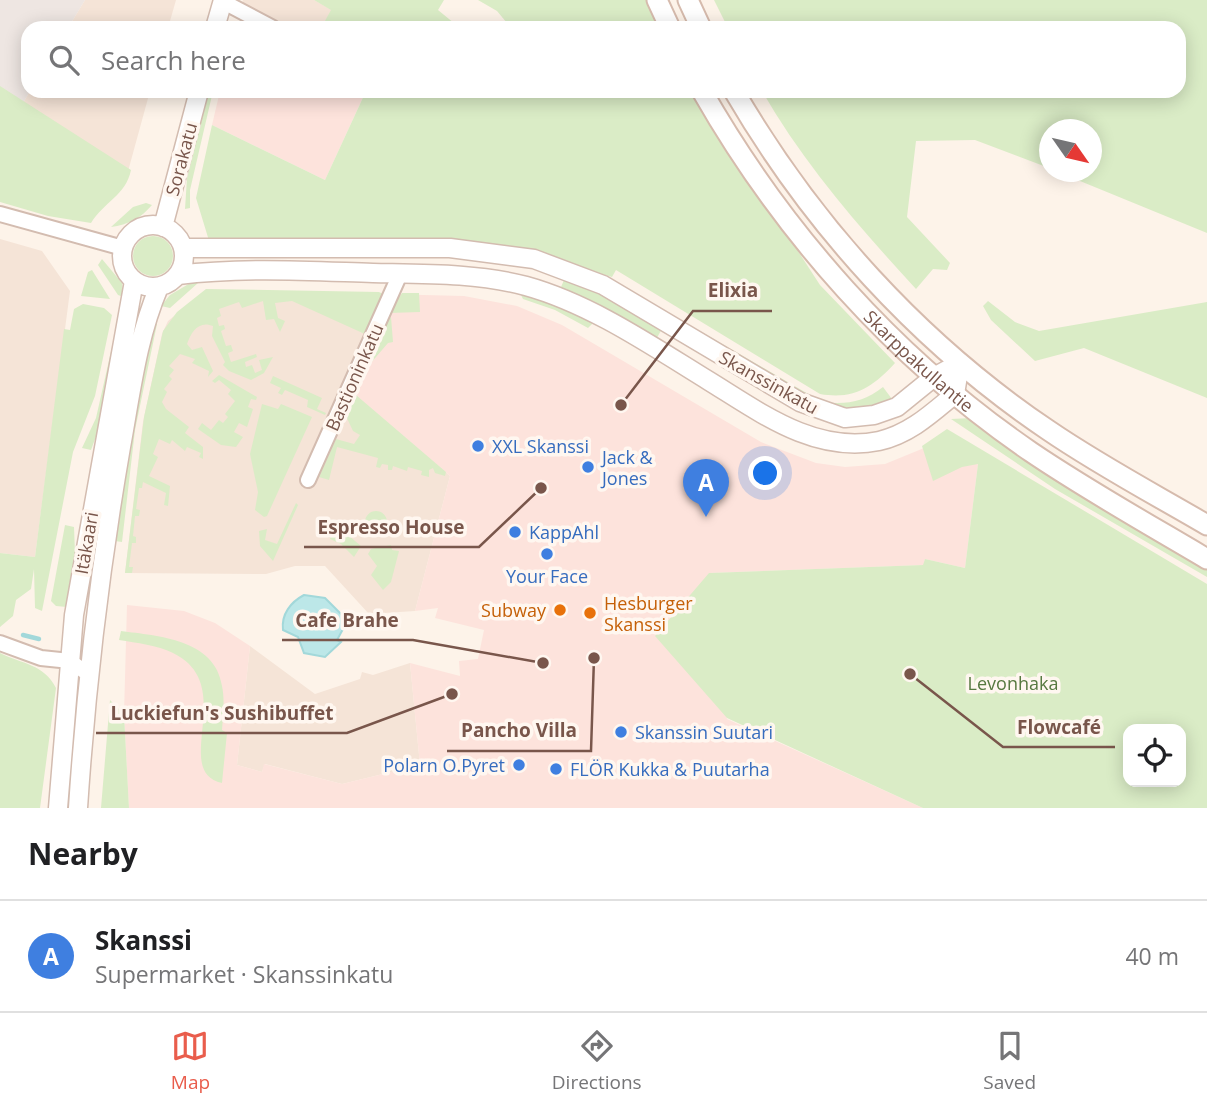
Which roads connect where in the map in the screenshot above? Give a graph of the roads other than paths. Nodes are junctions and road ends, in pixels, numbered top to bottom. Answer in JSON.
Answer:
{"nodes":[{"id":1,"x":657,"y":0,"type":"edge"},
{"id":2,"x":688,"y":0,"type":"edge"},
{"id":3,"x":222,"y":1,"type":"edge"},
{"id":4,"x":217,"y":21,"type":"edge"},
{"id":5,"x":260,"y":21,"type":"edge"},
{"id":6,"x":667,"y":21,"type":"edge"},
{"id":7,"x":698,"y":21,"type":"edge"},
{"id":8,"x":197,"y":98,"type":"edge"},
{"id":9,"x":706,"y":98,"type":"edge"},
{"id":10,"x":738,"y":98,"type":"edge"},
{"id":11,"x":0,"y":214,"type":"edge"},
{"id":12,"x":163,"y":227,"type":"junction"},
{"id":13,"x":123,"y":248,"type":"junction"},
{"id":14,"x":183,"y":248,"type":"junction"},
{"id":15,"x":400,"y":274,"type":"junction"},
{"id":16,"x":178,"y":275,"type":"junction"},
{"id":17,"x":134,"y":281,"type":"junction"},
{"id":18,"x":159,"y":287,"type":"junction"},
{"id":19,"x":960,"y":363,"type":"junction"},
{"id":20,"x":934,"y":377,"type":"junction"},
{"id":21,"x":955,"y":394,"type":"junction"},
{"id":22,"x":308,"y":480,"type":"dead end"},
{"id":23,"x":1207,"y":525,"type":"edge"},
{"id":24,"x":1207,"y":559,"type":"edge"},
{"id":25,"x":0,"y":643,"type":"edge"},
{"id":26,"x":90,"y":649,"type":"junction"},
{"id":27,"x":69,"y":661,"type":"junction"},
{"id":28,"x":88,"y":674,"type":"junction"},
{"id":29,"x":58,"y":808,"type":"edge"},
{"id":30,"x":78,"y":808,"type":"edge"}],
"edges":[{"from":1,"to":6,"type":"main road"},
{"from":2,"to":7,"type":"main road"},
{"from":3,"to":4,"type":"street"},
{"from":3,"to":5,"type":"street"},
{"from":8,"to":12,"type":"street","name":"Sorakatu"},
{"from":9,"to":20,"type":"main road","name":"Skarppakullantie"},
{"from":10,"to":19,"type":"main road","name":"Skarppakullantie"},
{"from":11,"to":13,"type":"street"},
{"from":12,"to":13,"type":"street"},
{"from":12,"to":14,"type":"street"},
{"from":13,"to":17,"type":"street"},
{"from":14,"to":16,"type":"street"},
{"from":14,"to":20,"type":"street","name":"Skanssinkatu"},
{"from":15,"to":16,"type":"street","name":"Skanssinkatu"},
{"from":15,"to":21,"type":"street","name":"Skanssinkatu"},
{"from":15,"to":22,"type":"street","name":"Bastioninkatu"},
{"from":16,"to":18,"type":"street"},
{"from":17,"to":18,"type":"street"},
{"from":17,"to":27,"type":"street","name":"Itäkaari"},
{"from":18,"to":26,"type":"street","name":"Itäkaari"},
{"from":19,"to":20,"type":"street","name":"Skanssinkatu"},
{"from":19,"to":21,"type":"street"},
{"from":19,"to":23,"type":"main road","name":"Skarppakullantie"},
{"from":20,"to":21,"type":"main road","name":"Skarppakullantie"},
{"from":21,"to":24,"type":"main road","name":"Skarppakullantie"},
{"from":25,"to":27,"type":"street"},
{"from":26,"to":27,"type":"street"},
{"from":26,"to":28,"type":"street","name":"Itäkaari"},
{"from":27,"to":28,"type":"street"},
{"from":27,"to":29,"type":"street","name":"Itäkaari"},
{"from":28,"to":30,"type":"street","name":"Itäkaari"}]}
